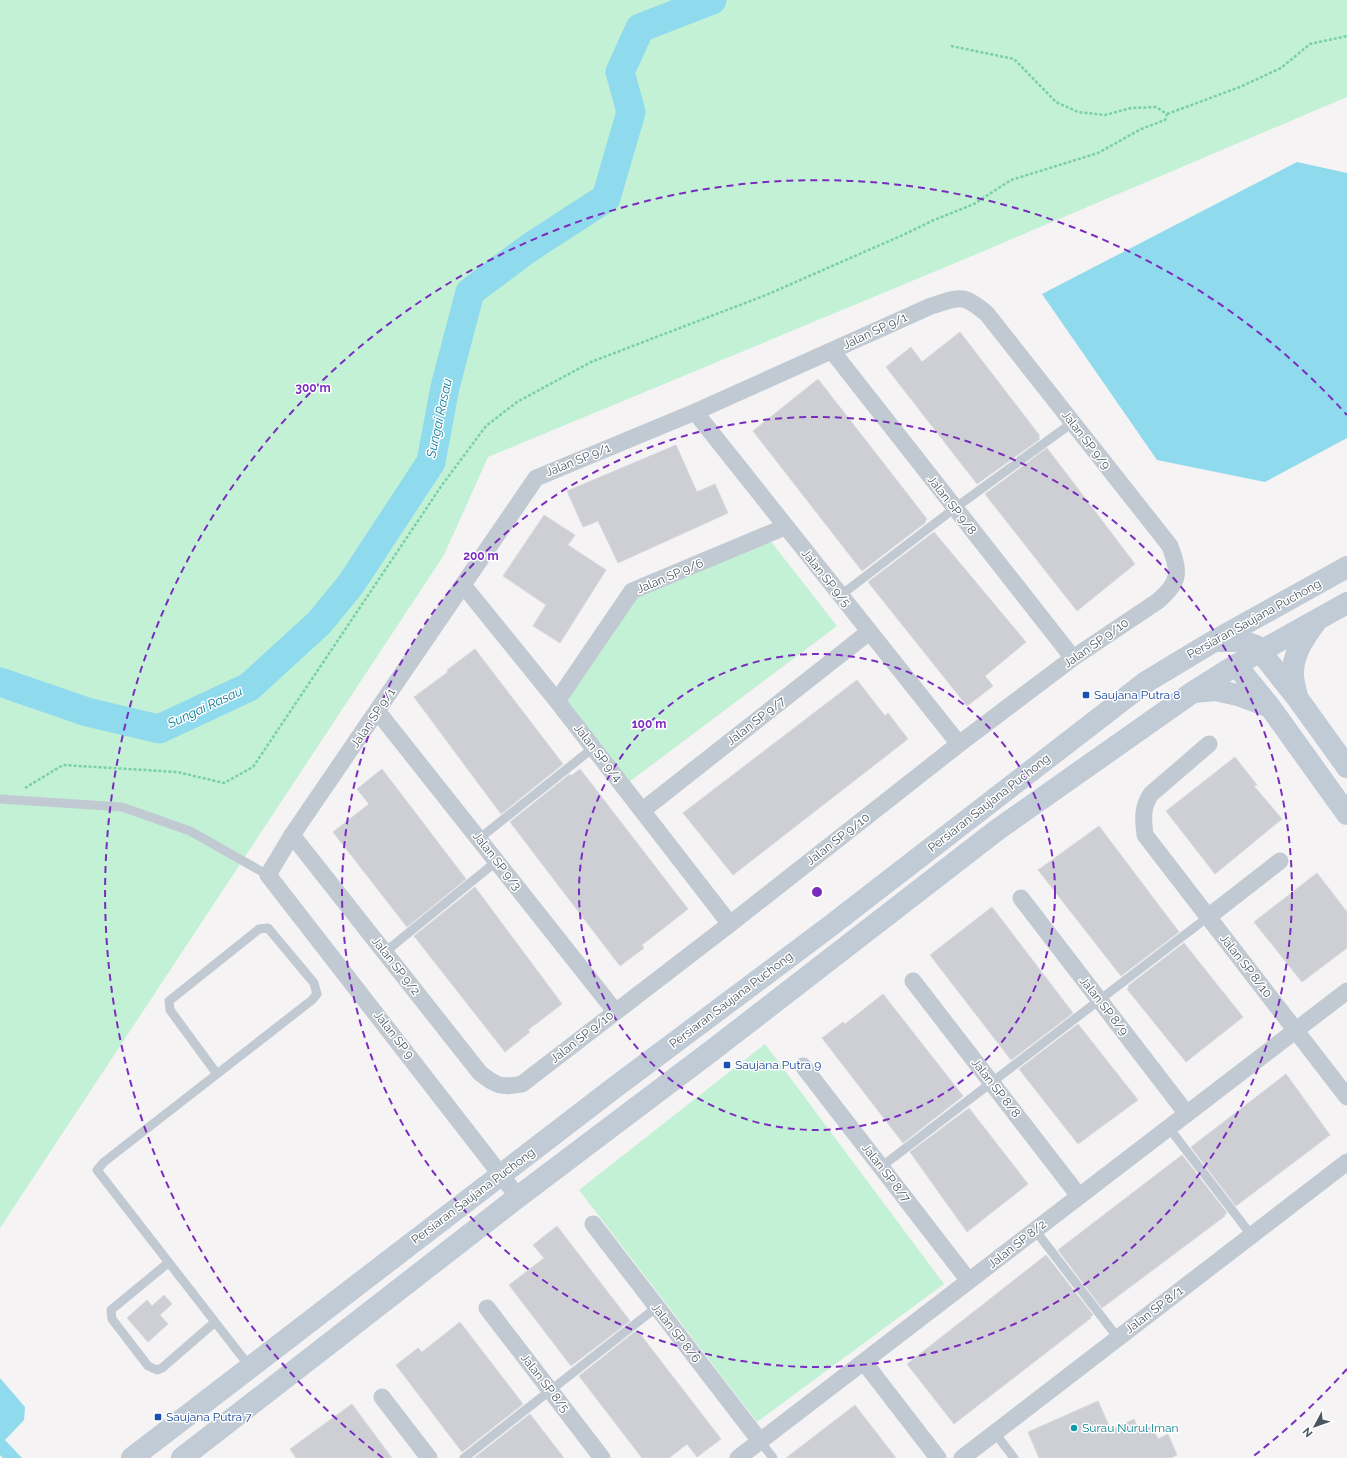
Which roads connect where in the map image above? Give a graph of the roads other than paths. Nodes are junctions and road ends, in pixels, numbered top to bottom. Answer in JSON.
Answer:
{"nodes":[{"id":1,"x":972,"y":301,"type":"joint"},
{"id":2,"x":832,"y":351,"type":"junction"},
{"id":3,"x":695,"y":412,"type":"junction"},
{"id":4,"x":1072,"y":423,"type":"junction"},
{"id":5,"x":955,"y":508,"type":"junction"},
{"id":6,"x":785,"y":527,"type":"junction"},
{"id":7,"x":1347,"y":567,"type":"edge"},
{"id":8,"x":463,"y":585,"type":"junction"},
{"id":9,"x":1171,"y":590,"type":"joint"},
{"id":10,"x":841,"y":595,"type":"junction"},
{"id":11,"x":1347,"y":603,"type":"edge"},
{"id":12,"x":1266,"y":611,"type":"junction"},
{"id":13,"x":1315,"y":622,"type":"junction"},
{"id":14,"x":869,"y":632,"type":"junction"},
{"id":15,"x":1214,"y":641,"type":"junction"},
{"id":16,"x":1241,"y":641,"type":"junction"},
{"id":17,"x":1261,"y":651,"type":"junction"},
{"id":18,"x":1073,"y":658,"type":"junction"},
{"id":19,"x":1236,"y":665,"type":"junction"},
{"id":20,"x":1193,"y":692,"type":"junction"},
{"id":21,"x":1298,"y":698,"type":"junction"},
{"id":22,"x":558,"y":701,"type":"junction"},
{"id":23,"x":1270,"y":707,"type":"junction"},
{"id":24,"x":378,"y":712,"type":"junction"},
{"id":25,"x":959,"y":744,"type":"junction"},
{"id":26,"x":1210,"y":744,"type":"dead end"},
{"id":27,"x":593,"y":748,"type":"junction"},
{"id":28,"x":1347,"y":767,"type":"edge"},
{"id":29,"x":4,"y":799,"type":"edge"},
{"id":30,"x":642,"y":810,"type":"junction"},
{"id":31,"x":1347,"y":814,"type":"edge"},
{"id":32,"x":292,"y":835,"type":"junction"},
{"id":33,"x":480,"y":838,"type":"junction"},
{"id":34,"x":497,"y":861,"type":"junction"},
{"id":35,"x":1280,"y":861,"type":"dead end"},
{"id":36,"x":268,"y":874,"type":"junction"},
{"id":37,"x":1020,"y":898,"type":"dead end"},
{"id":38,"x":1208,"y":917,"type":"junction"},
{"id":39,"x":730,"y":924,"type":"junction"},
{"id":40,"x":384,"y":952,"type":"junction"},
{"id":41,"x":913,"y":980,"type":"dead end"},
{"id":42,"x":1347,"y":991,"type":"edge"},
{"id":43,"x":1099,"y":1000,"type":"junction"},
{"id":44,"x":615,"y":1011,"type":"junction"},
{"id":45,"x":1296,"y":1030,"type":"junction"},
{"id":46,"x":803,"y":1066,"type":"dead end"},
{"id":47,"x":217,"y":1074,"type":"junction"},
{"id":48,"x":992,"y":1083,"type":"junction"},
{"id":49,"x":507,"y":1087,"type":"joint"},
{"id":50,"x":1347,"y":1097,"type":"edge"},
{"id":51,"x":1187,"y":1114,"type":"junction"},
{"id":52,"x":1169,"y":1128,"type":"junction"},
{"id":53,"x":1347,"y":1162,"type":"edge"},
{"id":54,"x":881,"y":1167,"type":"junction"},
{"id":55,"x":502,"y":1174,"type":"junction"},
{"id":56,"x":1079,"y":1196,"type":"junction"},
{"id":57,"x":518,"y":1197,"type":"junction"},
{"id":58,"x":593,"y":1224,"type":"dead end"},
{"id":59,"x":1035,"y":1230,"type":"junction"},
{"id":60,"x":1252,"y":1236,"type":"junction"},
{"id":61,"x":168,"y":1263,"type":"junction"},
{"id":62,"x":969,"y":1281,"type":"junction"},
{"id":63,"x":657,"y":1307,"type":"junction"},
{"id":64,"x":487,"y":1308,"type":"dead end"},
{"id":65,"x":215,"y":1322,"type":"junction"},
{"id":66,"x":1118,"y":1338,"type":"junction"},
{"id":67,"x":864,"y":1362,"type":"junction"},
{"id":68,"x":250,"y":1367,"type":"junction"},
{"id":69,"x":550,"y":1390,"type":"junction"},
{"id":70,"x":382,"y":1397,"type":"dead end"},
{"id":71,"x":995,"y":1433,"type":"junction"},
{"id":72,"x":760,"y":1441,"type":"junction"},
{"id":73,"x":132,"y":1458,"type":"edge"},
{"id":74,"x":182,"y":1458,"type":"edge"},
{"id":75,"x":429,"y":1458,"type":"edge"},
{"id":76,"x":464,"y":1458,"type":"edge"},
{"id":77,"x":602,"y":1458,"type":"edge"},
{"id":78,"x":738,"y":1458,"type":"edge"},
{"id":79,"x":773,"y":1458,"type":"edge"},
{"id":80,"x":938,"y":1458,"type":"edge"},
{"id":81,"x":962,"y":1458,"type":"edge"},
{"id":82,"x":1014,"y":1458,"type":"edge"}],
"edges":[{"from":1,"to":2,"type":"street","name":"Jalan SP 9/1"},
{"from":1,"to":4,"type":"street","name":"Jalan SP 9/9"},
{"from":2,"to":3,"type":"street","name":"Jalan SP 9/1"},
{"from":2,"to":5,"type":"street","name":"Jalan SP 9/8"},
{"from":3,"to":6,"type":"street","name":"Jalan SP 9/5"},
{"from":3,"to":8,"type":"street","name":"Jalan SP 9/1"},
{"from":4,"to":5,"type":"lane"},
{"from":4,"to":9,"type":"street","name":"Jalan SP 9/9"},
{"from":5,"to":10,"type":"lane"},
{"from":5,"to":18,"type":"street","name":"Jalan SP 9/8"},
{"from":6,"to":10,"type":"street","name":"Jalan SP 9/5"},
{"from":6,"to":22,"type":"street","name":"Jalan SP 9/6"},
{"from":7,"to":12,"type":"street","name":"Persiaran Saujana Puchong"},
{"from":8,"to":22,"type":"street","name":"Jalan SP 9/4"},
{"from":8,"to":24,"type":"street","name":"Jalan SP 9/1"},
{"from":9,"to":18,"type":"street","name":"Jalan SP 9/10"},
{"from":10,"to":14,"type":"street","name":"Jalan SP 9/5"},
{"from":11,"to":13,"type":"street"},
{"from":12,"to":15,"type":"street","name":"Persiaran Saujana Puchong"},
{"from":12,"to":16,"type":"street"},
{"from":13,"to":17,"type":"street"},
{"from":13,"to":21,"type":"street"},
{"from":14,"to":25,"type":"street","name":"Jalan SP 9/5"},
{"from":14,"to":30,"type":"street","name":"Jalan SP 9/7"},
{"from":15,"to":16,"type":"street"},
{"from":15,"to":55,"type":"street","name":"Persiaran Saujana Puchong"},
{"from":16,"to":17,"type":"street"},
{"from":16,"to":19,"type":"street"},
{"from":17,"to":19,"type":"street"},
{"from":17,"to":21,"type":"street"},
{"from":18,"to":25,"type":"street","name":"Jalan SP 9/10"},
{"from":19,"to":20,"type":"street"},
{"from":19,"to":23,"type":"street"},
{"from":20,"to":23,"type":"street"},
{"from":20,"to":57,"type":"street"},
{"from":21,"to":28,"type":"street"},
{"from":22,"to":27,"type":"street","name":"Jalan SP 9/4"},
{"from":23,"to":31,"type":"street"},
{"from":24,"to":32,"type":"street","name":"Jalan SP 9/1"},
{"from":24,"to":33,"type":"street","name":"Jalan SP 9/3"},
{"from":25,"to":39,"type":"street","name":"Jalan SP 9/10"},
{"from":26,"to":38,"type":"street","name":"Jalan SP 8/10"},
{"from":27,"to":30,"type":"street","name":"Jalan SP 9/4"},
{"from":27,"to":33,"type":"lane"},
{"from":29,"to":36,"type":"lane"},
{"from":30,"to":39,"type":"street","name":"Jalan SP 9/4"},
{"from":32,"to":36,"type":"street","name":"Jalan SP 9/1"},
{"from":32,"to":40,"type":"street","name":"Jalan SP 9/2"},
{"from":33,"to":34,"type":"street","name":"Jalan SP 9/3"},
{"from":34,"to":40,"type":"lane"},
{"from":34,"to":44,"type":"street","name":"Jalan SP 9/3"},
{"from":35,"to":38,"type":"street"},
{"from":36,"to":55,"type":"street","name":"Jalan SP 9"},
{"from":37,"to":43,"type":"street","name":"Jalan SP 8/9"},
{"from":38,"to":43,"type":"lane"},
{"from":38,"to":45,"type":"street","name":"Jalan SP 8/10"},
{"from":39,"to":44,"type":"street","name":"Jalan SP 9/10"},
{"from":40,"to":49,"type":"street","name":"Jalan SP 9/2"},
{"from":41,"to":48,"type":"street","name":"Jalan SP 8/8"},
{"from":42,"to":45,"type":"street","name":"Jalan SP 8/2"},
{"from":43,"to":48,"type":"lane"},
{"from":43,"to":51,"type":"street","name":"Jalan SP 8/9"},
{"from":44,"to":49,"type":"street","name":"Jalan SP 9/10"},
{"from":45,"to":50,"type":"street","name":"Jalan SP 8/10"},
{"from":45,"to":51,"type":"street","name":"Jalan SP 8/2"},
{"from":46,"to":54,"type":"street","name":"Jalan SP 8/7"},
{"from":47,"to":47,"type":"lane"},
{"from":47,"to":61,"type":"lane"},
{"from":48,"to":54,"type":"lane"},
{"from":48,"to":56,"type":"street","name":"Jalan SP 8/8"},
{"from":51,"to":52,"type":"street","name":"Jalan SP 8/2"},
{"from":52,"to":56,"type":"street","name":"Jalan SP 8/2"},
{"from":52,"to":60,"type":"lane"},
{"from":53,"to":60,"type":"street","name":"Jalan SP 8/1"},
{"from":54,"to":62,"type":"street","name":"Jalan SP 8/7"},
{"from":55,"to":57,"type":"street","name":"Jalan SP 9"},
{"from":55,"to":68,"type":"street","name":"Persiaran Saujana Puchong"},
{"from":56,"to":59,"type":"street","name":"Jalan SP 8/2"},
{"from":57,"to":74,"type":"street"},
{"from":58,"to":63,"type":"street","name":"Jalan SP 8/6"},
{"from":59,"to":62,"type":"street","name":"Jalan SP 8/2"},
{"from":59,"to":66,"type":"lane"},
{"from":60,"to":66,"type":"street","name":"Jalan SP 8/1"},
{"from":61,"to":65,"type":"lane"},
{"from":61,"to":65,"type":"lane"},
{"from":62,"to":67,"type":"street","name":"Jalan SP 8/2"},
{"from":63,"to":69,"type":"lane"},
{"from":63,"to":72,"type":"street","name":"Jalan SP 8/6"},
{"from":64,"to":69,"type":"street","name":"Jalan SP 8/5"},
{"from":65,"to":68,"type":"lane"},
{"from":66,"to":71,"type":"street","name":"Jalan SP 8/1"},
{"from":67,"to":72,"type":"street","name":"Jalan SP 8/2"},
{"from":67,"to":80,"type":"street"},
{"from":68,"to":73,"type":"street","name":"Persiaran Saujana Puchong"},
{"from":69,"to":76,"type":"lane"},
{"from":69,"to":77,"type":"street","name":"Jalan SP 8/5"},
{"from":70,"to":75,"type":"street"},
{"from":71,"to":81,"type":"street","name":"Jalan SP 8/1"},
{"from":71,"to":82,"type":"lane"},
{"from":72,"to":78,"type":"street","name":"Jalan SP 8/2"},
{"from":72,"to":79,"type":"lane"}]}
